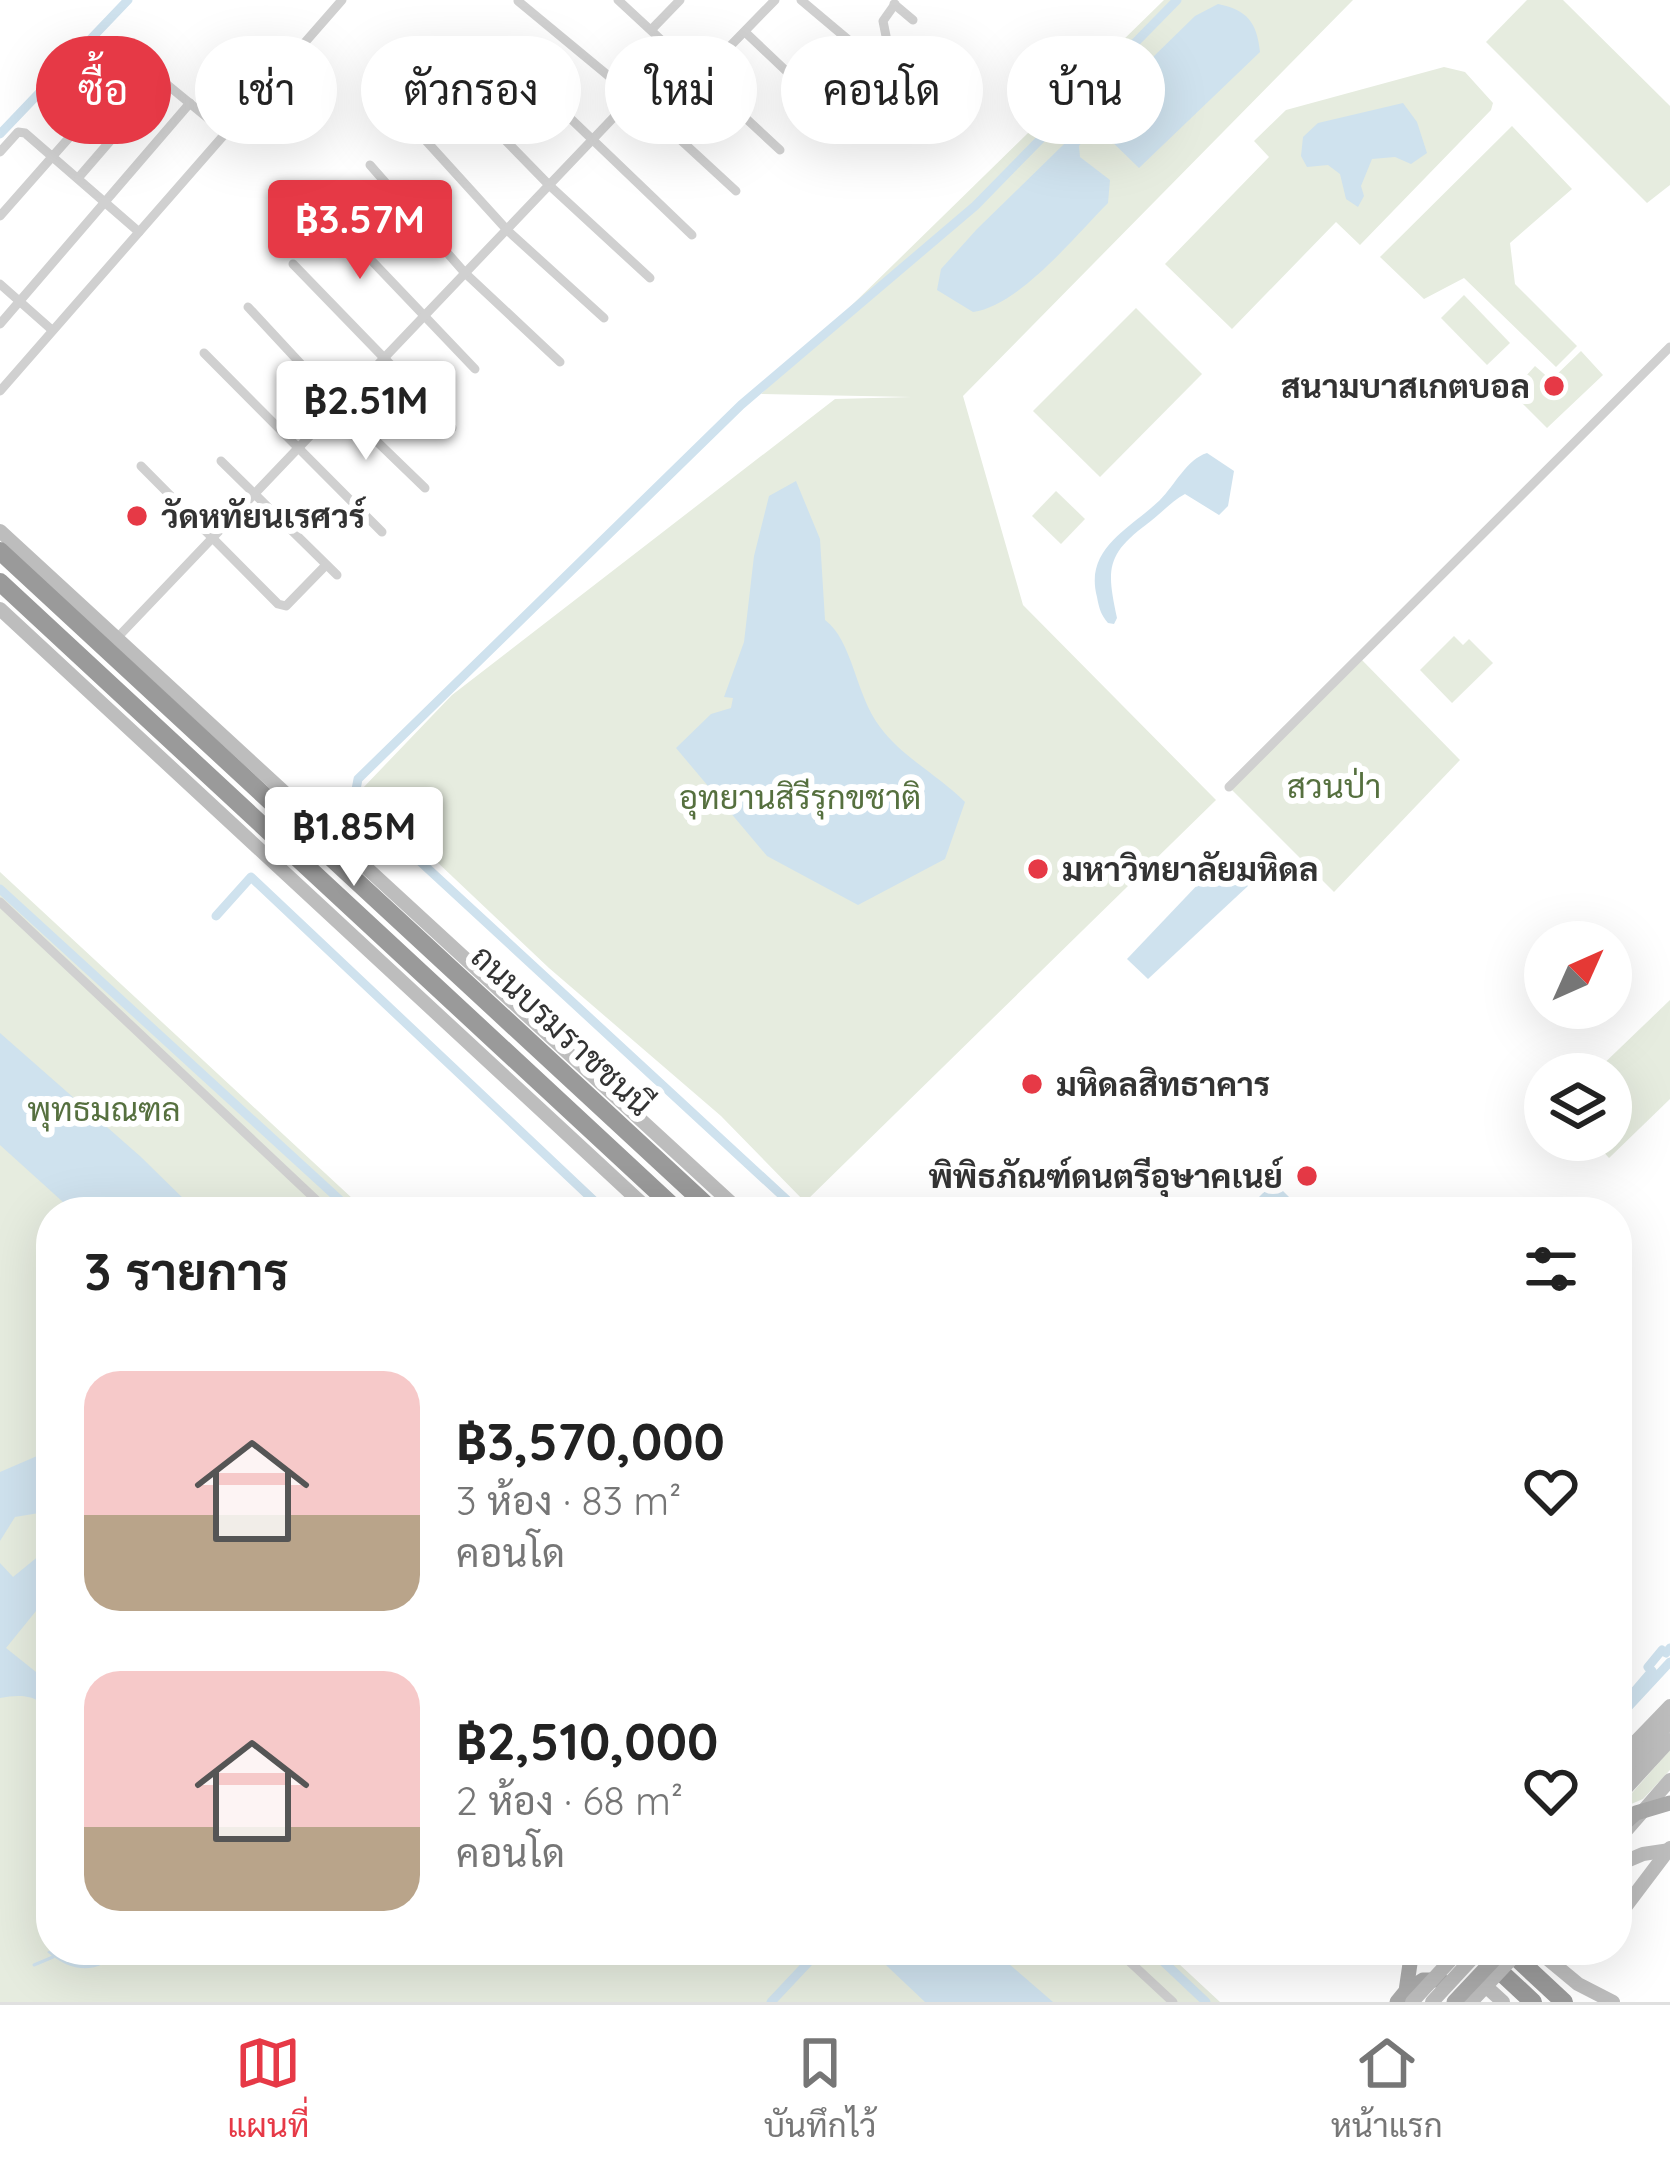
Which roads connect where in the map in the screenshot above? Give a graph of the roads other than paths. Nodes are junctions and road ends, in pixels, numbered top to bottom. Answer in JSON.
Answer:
{"nodes":[{"id":1,"x":342,"y":0,"type":"edge"},
{"id":2,"x":619,"y":0,"type":"edge"},
{"id":3,"x":680,"y":0,"type":"edge"},
{"id":4,"x":775,"y":0,"type":"edge"},
{"id":5,"x":801,"y":0,"type":"edge"},
{"id":6,"x":518,"y":1,"type":"edge"},
{"id":7,"x":893,"y":2,"type":"edge"},
{"id":8,"x":913,"y":20,"type":"dead end"},
{"id":9,"x":651,"y":30,"type":"junction"},
{"id":10,"x":746,"y":32,"type":"junction"},
{"id":11,"x":311,"y":36,"type":"edge"},
{"id":12,"x":658,"y":36,"type":"edge"},
{"id":13,"x":742,"y":36,"type":"edge"},
{"id":14,"x":845,"y":36,"type":"edge"},
{"id":15,"x":886,"y":36,"type":"dead end"},
{"id":16,"x":781,"y":66,"type":"edge"},
{"id":17,"x":605,"y":73,"type":"edge"},
{"id":18,"x":171,"y":88,"type":"edge"},
{"id":19,"x":190,"y":103,"type":"junction"},
{"id":20,"x":195,"y":107,"type":"edge"},
{"id":21,"x":605,"y":127,"type":"edge"},
{"id":22,"x":757,"y":128,"type":"edge"},
{"id":23,"x":581,"y":130,"type":"edge"},
{"id":24,"x":592,"y":141,"type":"junction"},
{"id":25,"x":63,"y":144,"type":"edge"},
{"id":26,"x":109,"y":144,"type":"edge"},
{"id":27,"x":216,"y":144,"type":"edge"},
{"id":28,"x":429,"y":144,"type":"edge"},
{"id":29,"x":509,"y":144,"type":"edge"},
{"id":30,"x":686,"y":144,"type":"edge"},
{"id":31,"x":780,"y":150,"type":"dead end"},
{"id":32,"x":0,"y":152,"type":"edge"},
{"id":33,"x":54,"y":154,"type":"junction"},
{"id":34,"x":370,"y":165,"type":"dead end"},
{"id":35,"x":80,"y":177,"type":"junction"},
{"id":36,"x":549,"y":185,"type":"junction"},
{"id":37,"x":736,"y":190,"type":"dead end"},
{"id":38,"x":106,"y":201,"type":"junction"},
{"id":39,"x":0,"y":216,"type":"edge"},
{"id":40,"x":330,"y":218,"type":"dead end"},
{"id":41,"x":507,"y":230,"type":"junction"},
{"id":42,"x":139,"y":232,"type":"junction"},
{"id":43,"x":692,"y":235,"type":"dead end"},
{"id":44,"x":292,"y":265,"type":"dead end"},
{"id":45,"x":466,"y":273,"type":"junction"},
{"id":46,"x":650,"y":278,"type":"dead end"},
{"id":47,"x":0,"y":284,"type":"edge"},
{"id":48,"x":19,"y":301,"type":"junction"},
{"id":49,"x":248,"y":307,"type":"dead end"},
{"id":50,"x":423,"y":316,"type":"junction"},
{"id":51,"x":604,"y":318,"type":"dead end"},
{"id":52,"x":0,"y":323,"type":"edge"},
{"id":53,"x":52,"y":330,"type":"junction"},
{"id":54,"x":1670,"y":347,"type":"edge"},
{"id":55,"x":204,"y":353,"type":"dead end"},
{"id":56,"x":383,"y":358,"type":"junction"},
{"id":57,"x":560,"y":362,"type":"dead end"},
{"id":58,"x":476,"y":368,"type":"dead end"},
{"id":59,"x":0,"y":391,"type":"edge"},
{"id":60,"x":338,"y":404,"type":"junction"},
{"id":61,"x":452,"y":428,"type":"dead end"},
{"id":62,"x":296,"y":448,"type":"junction"},
{"id":63,"x":221,"y":461,"type":"dead end"},
{"id":64,"x":141,"y":466,"type":"dead end"},
{"id":65,"x":425,"y":488,"type":"dead end"},
{"id":66,"x":253,"y":494,"type":"junction"},
{"id":67,"x":0,"y":531,"type":"edge"},
{"id":68,"x":382,"y":532,"type":"dead end"},
{"id":69,"x":209,"y":538,"type":"junction"},
{"id":70,"x":0,"y":550,"type":"edge"},
{"id":71,"x":326,"y":565,"type":"junction"},
{"id":72,"x":337,"y":575,"type":"dead end"},
{"id":73,"x":0,"y":582,"type":"edge"},
{"id":74,"x":0,"y":609,"type":"edge"},
{"id":75,"x":117,"y":638,"type":"junction"},
{"id":76,"x":1229,"y":787,"type":"dead end"},
{"id":77,"x":0,"y":902,"type":"edge"},
{"id":78,"x":626,"y":1130,"type":"junction"},
{"id":79,"x":313,"y":1197,"type":"edge"},
{"id":80,"x":635,"y":1197,"type":"edge"},
{"id":81,"x":664,"y":1197,"type":"edge"},
{"id":82,"x":698,"y":1197,"type":"edge"},
{"id":83,"x":710,"y":1197,"type":"edge"},
{"id":84,"x":725,"y":1197,"type":"edge"},
{"id":85,"x":1670,"y":1706,"type":"edge"},
{"id":86,"x":1670,"y":1722,"type":"edge"},
{"id":87,"x":1670,"y":1740,"type":"edge"},
{"id":88,"x":1632,"y":1745,"type":"edge"},
{"id":89,"x":1632,"y":1764,"type":"edge"},
{"id":90,"x":1670,"y":1780,"type":"edge"},
{"id":91,"x":1632,"y":1782,"type":"edge"},
{"id":92,"x":1670,"y":1803,"type":"edge"},
{"id":93,"x":1632,"y":1817,"type":"edge"},
{"id":94,"x":1632,"y":1824,"type":"edge"},
{"id":95,"x":1670,"y":1849,"type":"edge"},
{"id":96,"x":1632,"y":1859,"type":"edge"},
{"id":97,"x":1632,"y":1898,"type":"edge"},
{"id":98,"x":1133,"y":1965,"type":"edge"},
{"id":99,"x":1410,"y":1965,"type":"edge"},
{"id":100,"x":1443,"y":1965,"type":"edge"},
{"id":101,"x":1464,"y":1965,"type":"edge"},
{"id":102,"x":1465,"y":1965,"type":"edge"},
{"id":103,"x":1490,"y":1965,"type":"edge"},
{"id":104,"x":1494,"y":1965,"type":"edge"},
{"id":105,"x":1506,"y":1965,"type":"edge"},
{"id":106,"x":1522,"y":1965,"type":"edge"},
{"id":107,"x":1555,"y":1965,"type":"edge"},
{"id":108,"x":1405,"y":1998,"type":"edge"},
{"id":109,"x":1173,"y":2002,"type":"edge"},
{"id":110,"x":1432,"y":2002,"type":"edge"},
{"id":111,"x":1454,"y":2002,"type":"edge"},
{"id":112,"x":1473,"y":2002,"type":"edge"},
{"id":113,"x":1503,"y":2002,"type":"edge"},
{"id":114,"x":1533,"y":2002,"type":"edge"},
{"id":115,"x":1564,"y":2002,"type":"edge"},
{"id":116,"x":1612,"y":2002,"type":"edge"}],
"edges":[{"from":1,"to":11,"type":"street"},
{"from":2,"to":9,"type":"street"},
{"from":3,"to":9,"type":"street"},
{"from":4,"to":10,"type":"street"},
{"from":5,"to":14,"type":"street"},
{"from":6,"to":17,"type":"street"},
{"from":7,"to":8,"type":"street"},
{"from":7,"to":15,"type":"street"},
{"from":9,"to":12,"type":"street"},
{"from":10,"to":13,"type":"street"},
{"from":10,"to":16,"type":"street"},
{"from":18,"to":19,"type":"street"},
{"from":19,"to":20,"type":"street"},
{"from":19,"to":38,"type":"street"},
{"from":21,"to":24,"type":"street"},
{"from":22,"to":31,"type":"street"},
{"from":23,"to":24,"type":"street"},
{"from":24,"to":36,"type":"street"},
{"from":24,"to":43,"type":"street"},
{"from":25,"to":33,"type":"street"},
{"from":26,"to":35,"type":"street"},
{"from":27,"to":42,"type":"street"},
{"from":28,"to":41,"type":"street"},
{"from":29,"to":36,"type":"street"},
{"from":30,"to":37,"type":"street"},
{"from":32,"to":33,"type":"street"},
{"from":33,"to":35,"type":"street"},
{"from":33,"to":39,"type":"street"},
{"from":34,"to":45,"type":"street"},
{"from":35,"to":38,"type":"street"},
{"from":36,"to":41,"type":"street"},
{"from":36,"to":46,"type":"street"},
{"from":38,"to":42,"type":"street"},
{"from":38,"to":48,"type":"street"},
{"from":40,"to":50,"type":"street"},
{"from":41,"to":45,"type":"street"},
{"from":41,"to":51,"type":"street"},
{"from":42,"to":53,"type":"street"},
{"from":44,"to":56,"type":"street"},
{"from":45,"to":50,"type":"street"},
{"from":45,"to":57,"type":"street"},
{"from":47,"to":48,"type":"street"},
{"from":48,"to":52,"type":"street"},
{"from":48,"to":53,"type":"street"},
{"from":49,"to":60,"type":"street"},
{"from":50,"to":56,"type":"street"},
{"from":50,"to":58,"type":"street"},
{"from":53,"to":59,"type":"street"},
{"from":54,"to":76,"type":"street"},
{"from":55,"to":62,"type":"street"},
{"from":56,"to":60,"type":"street"},
{"from":56,"to":61,"type":"street"},
{"from":60,"to":62,"type":"street"},
{"from":60,"to":65,"type":"street"},
{"from":62,"to":66,"type":"street"},
{"from":62,"to":68,"type":"street"},
{"from":63,"to":66,"type":"street"},
{"from":64,"to":69,"type":"street"},
{"from":66,"to":69,"type":"street"},
{"from":66,"to":71,"type":"street"},
{"from":67,"to":75,"type":"main road"},
{"from":69,"to":71,"type":"street"},
{"from":69,"to":75,"type":"street"},
{"from":70,"to":78,"type":"highway","name":"ถนนบรมราชชนนี"},
{"from":71,"to":72,"type":"street"},
{"from":73,"to":81,"type":"highway","name":"ถนนบรมราชชนนี"},
{"from":74,"to":80,"type":"main road"},
{"from":75,"to":84,"type":"main road"},
{"from":77,"to":79,"type":"street"},
{"from":78,"to":82,"type":"highway","name":"ถนนบรมราชชนนี"},
{"from":78,"to":83,"type":"highway"},
{"from":85,"to":88,"type":"main road"},
{"from":86,"to":89,"type":"main road"},
{"from":87,"to":91,"type":"main road"},
{"from":90,"to":94,"type":"main road","bridge":true},
{"from":92,"to":93,"type":"main road","bridge":true},
{"from":95,"to":96,"type":"main road","bridge":true},
{"from":95,"to":97,"type":"main road"},
{"from":98,"to":109,"type":"street"},
{"from":99,"to":108,"type":"main road"},
{"from":100,"to":108,"type":"main road","bridge":true},
{"from":101,"to":113,"type":"main road"},
{"from":102,"to":110,"type":"main road","bridge":true},
{"from":103,"to":111,"type":"main road","bridge":true},
{"from":104,"to":114,"type":"highway"},
{"from":105,"to":112,"type":"main road","bridge":true},
{"from":106,"to":115,"type":"highway"},
{"from":107,"to":116,"type":"main road"},
{"from":108,"to":112,"type":"main road"}]}
